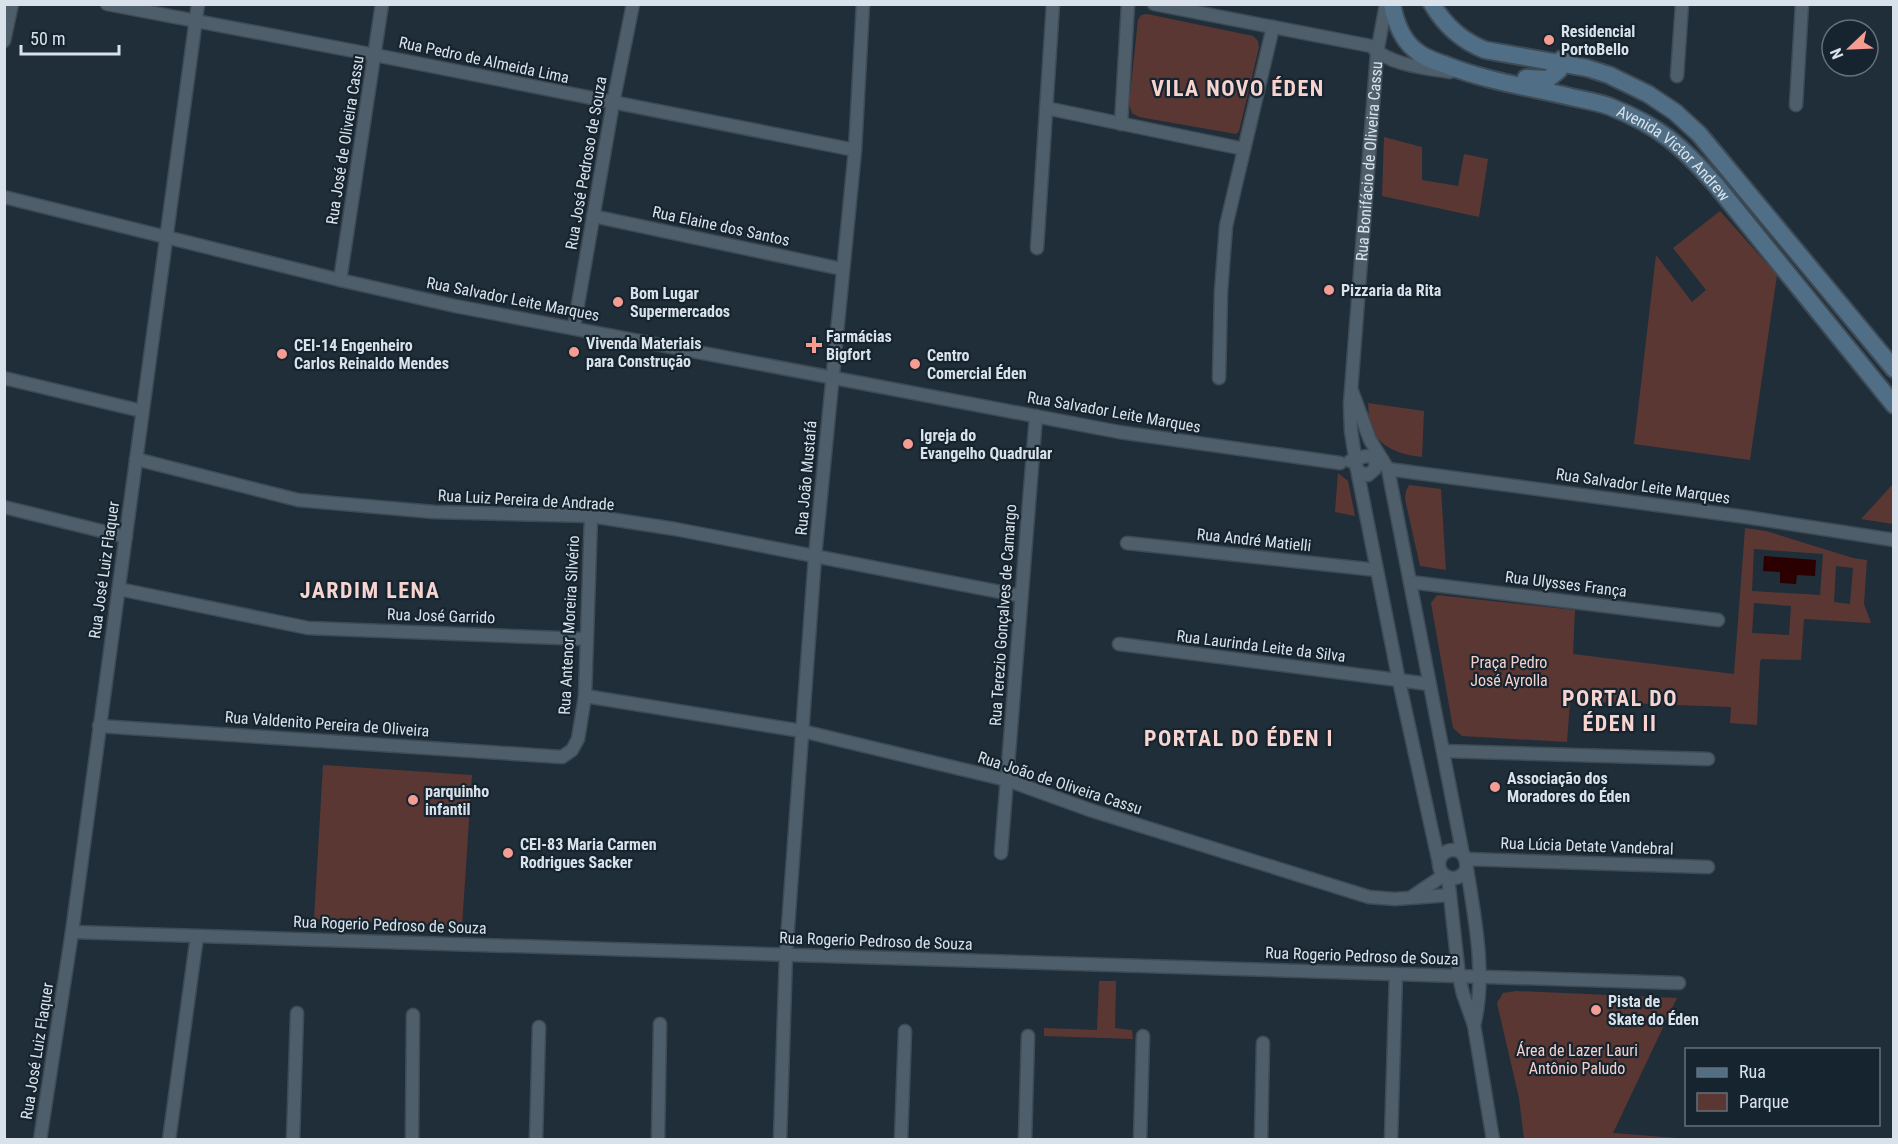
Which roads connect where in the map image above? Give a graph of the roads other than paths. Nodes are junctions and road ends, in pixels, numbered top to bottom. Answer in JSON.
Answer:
{"nodes":[{"id":1,"x":12,"y":4,"type":"edge"},
{"id":2,"x":107,"y":4,"type":"edge"},
{"id":3,"x":198,"y":4,"type":"edge"},
{"id":4,"x":382,"y":4,"type":"edge"},
{"id":5,"x":633,"y":4,"type":"edge"},
{"id":6,"x":863,"y":4,"type":"edge"},
{"id":7,"x":1053,"y":4,"type":"edge"},
{"id":8,"x":1128,"y":4,"type":"edge"},
{"id":9,"x":1154,"y":4,"type":"edge"},
{"id":10,"x":1386,"y":4,"type":"edge"},
{"id":11,"x":1392,"y":4,"type":"edge"},
{"id":12,"x":1682,"y":4,"type":"edge"},
{"id":13,"x":1802,"y":4,"type":"edge"},
{"id":14,"x":1173,"y":6,"type":"edge"},
{"id":15,"x":1436,"y":11,"type":"edge"},
{"id":16,"x":196,"y":22,"type":"junction"},
{"id":17,"x":1273,"y":27,"type":"junction"},
{"id":18,"x":4,"y":41,"type":"edge"},
{"id":19,"x":1377,"y":53,"type":"junction"},
{"id":20,"x":375,"y":55,"type":"junction"},
{"id":21,"x":1564,"y":63,"type":"junction"},
{"id":22,"x":1472,"y":75,"type":"junction"},
{"id":23,"x":1677,"y":76,"type":"dead end"},
{"id":24,"x":1505,"y":82,"type":"junction"},
{"id":25,"x":613,"y":103,"type":"junction"},
{"id":26,"x":1796,"y":105,"type":"dead end"},
{"id":27,"x":1046,"y":108,"type":"junction"},
{"id":28,"x":1121,"y":123,"type":"junction"},
{"id":29,"x":1244,"y":149,"type":"junction"},
{"id":30,"x":855,"y":150,"type":"junction"},
{"id":31,"x":4,"y":197,"type":"edge"},
{"id":32,"x":593,"y":216,"type":"junction"},
{"id":33,"x":166,"y":237,"type":"junction"},
{"id":34,"x":1037,"y":248,"type":"dead end"},
{"id":35,"x":842,"y":269,"type":"junction"},
{"id":36,"x":340,"y":280,"type":"junction"},
{"id":37,"x":574,"y":327,"type":"junction"},
{"id":38,"x":1893,"y":369,"type":"edge"},
{"id":39,"x":832,"y":377,"type":"junction"},
{"id":40,"x":4,"y":378,"type":"edge"},
{"id":41,"x":1218,"y":378,"type":"dead end"},
{"id":42,"x":1352,"y":391,"type":"junction"},
{"id":43,"x":1893,"y":405,"type":"edge"},
{"id":44,"x":142,"y":411,"type":"junction"},
{"id":45,"x":1036,"y":416,"type":"junction"},
{"id":46,"x":136,"y":459,"type":"junction"},
{"id":47,"x":1361,"y":465,"type":"junction"},
{"id":48,"x":1388,"y":469,"type":"junction"},
{"id":49,"x":4,"y":507,"type":"edge"},
{"id":50,"x":591,"y":516,"type":"junction"},
{"id":51,"x":126,"y":537,"type":"junction"},
{"id":52,"x":1893,"y":540,"type":"edge"},
{"id":53,"x":1127,"y":543,"type":"dead end"},
{"id":54,"x":815,"y":556,"type":"junction"},
{"id":55,"x":1377,"y":570,"type":"junction"},
{"id":56,"x":1410,"y":582,"type":"junction"},
{"id":57,"x":119,"y":589,"type":"junction"},
{"id":58,"x":1021,"y":596,"type":"junction"},
{"id":59,"x":1718,"y":620,"type":"dead end"},
{"id":60,"x":586,"y":639,"type":"junction"},
{"id":61,"x":1119,"y":644,"type":"dead end"},
{"id":62,"x":1399,"y":681,"type":"junction"},
{"id":63,"x":1430,"y":684,"type":"junction"},
{"id":64,"x":585,"y":696,"type":"junction"},
{"id":65,"x":99,"y":726,"type":"junction"},
{"id":66,"x":802,"y":731,"type":"junction"},
{"id":67,"x":1443,"y":751,"type":"junction"},
{"id":68,"x":553,"y":756,"type":"joint"},
{"id":69,"x":1708,"y":759,"type":"dead end"},
{"id":70,"x":1007,"y":780,"type":"junction"},
{"id":71,"x":1001,"y":853,"type":"dead end"},
{"id":72,"x":1465,"y":859,"type":"junction"},
{"id":73,"x":1708,"y":867,"type":"dead end"},
{"id":74,"x":1444,"y":871,"type":"junction"},
{"id":75,"x":1450,"y":895,"type":"junction"},
{"id":76,"x":1413,"y":896,"type":"junction"},
{"id":77,"x":72,"y":932,"type":"junction"},
{"id":78,"x":197,"y":936,"type":"junction"},
{"id":79,"x":786,"y":954,"type":"junction"},
{"id":80,"x":1396,"y":974,"type":"junction"},
{"id":81,"x":1459,"y":976,"type":"junction"},
{"id":82,"x":1481,"y":976,"type":"junction"},
{"id":83,"x":1678,"y":983,"type":"dead end"},
{"id":84,"x":297,"y":1013,"type":"dead end"},
{"id":85,"x":413,"y":1015,"type":"dead end"},
{"id":86,"x":660,"y":1024,"type":"dead end"},
{"id":87,"x":1474,"y":1025,"type":"junction"},
{"id":88,"x":539,"y":1027,"type":"dead end"},
{"id":89,"x":905,"y":1031,"type":"dead end"},
{"id":90,"x":1028,"y":1036,"type":"dead end"},
{"id":91,"x":1143,"y":1036,"type":"dead end"},
{"id":92,"x":1263,"y":1043,"type":"dead end"},
{"id":93,"x":40,"y":1140,"type":"edge"},
{"id":94,"x":169,"y":1140,"type":"edge"},
{"id":95,"x":293,"y":1140,"type":"edge"},
{"id":96,"x":412,"y":1140,"type":"edge"},
{"id":97,"x":536,"y":1140,"type":"edge"},
{"id":98,"x":658,"y":1140,"type":"edge"},
{"id":99,"x":780,"y":1140,"type":"edge"},
{"id":100,"x":901,"y":1140,"type":"edge"},
{"id":101,"x":1025,"y":1140,"type":"edge"},
{"id":102,"x":1140,"y":1140,"type":"edge"},
{"id":103,"x":1261,"y":1140,"type":"edge"},
{"id":104,"x":1391,"y":1140,"type":"edge"},
{"id":105,"x":1493,"y":1140,"type":"edge"}],
"edges":[{"from":1,"to":18,"type":"street"},
{"from":2,"to":16,"type":"street","name":"Rua Pedro de Almeida Lima"},
{"from":3,"to":16,"type":"street","name":"Rua José Luiz Flaquer"},
{"from":4,"to":20,"type":"street","name":"Rua José de Oliveira Cassu"},
{"from":5,"to":25,"type":"street","name":"Rua José Pedroso de Souza"},
{"from":6,"to":30,"type":"street","name":"Rua João Mustafá"},
{"from":7,"to":27,"type":"street"},
{"from":8,"to":28,"type":"street"},
{"from":9,"to":14,"type":"street"},
{"from":10,"to":19,"type":"street","name":"Rua Bonifácio de Oliveira Cassu"},
{"from":11,"to":22,"type":"main road","name":"Avenida Victor Andrew"},
{"from":12,"to":23,"type":"street"},
{"from":13,"to":26,"type":"street"},
{"from":14,"to":17,"type":"street"},
{"from":15,"to":21,"type":"main road","name":"Avenida Victor Andrew"},
{"from":16,"to":20,"type":"street","name":"Rua Pedro de Almeida Lima"},
{"from":16,"to":33,"type":"street","name":"Rua José Luiz Flaquer"},
{"from":17,"to":19,"type":"street"},
{"from":17,"to":29,"type":"street"},
{"from":19,"to":22,"type":"street"},
{"from":19,"to":42,"type":"street","name":"Rua Bonifácio de Oliveira Cassu"},
{"from":20,"to":25,"type":"street","name":"Rua Pedro de Almeida Lima"},
{"from":20,"to":36,"type":"street","name":"Rua José de Oliveira Cassu"},
{"from":21,"to":24,"type":"main road"},
{"from":21,"to":38,"type":"main road","name":"Avenida Victor Andrew"},
{"from":22,"to":24,"type":"main road","name":"Avenida Victor Andrew"},
{"from":24,"to":43,"type":"main road","name":"Avenida Victor Andrew"},
{"from":25,"to":30,"type":"street","name":"Rua Pedro de Almeida Lima"},
{"from":25,"to":32,"type":"street","name":"Rua José Pedroso de Souza"},
{"from":27,"to":28,"type":"street"},
{"from":27,"to":34,"type":"street"},
{"from":28,"to":29,"type":"street"},
{"from":29,"to":41,"type":"street"},
{"from":30,"to":35,"type":"street","name":"Rua João Mustafá"},
{"from":31,"to":33,"type":"street","name":"Rua Salvador Leite Marques"},
{"from":32,"to":35,"type":"street","name":"Rua Elaine dos Santos"},
{"from":32,"to":37,"type":"street","name":"Rua José Pedroso de Souza"},
{"from":33,"to":36,"type":"street","name":"Rua Salvador Leite Marques"},
{"from":33,"to":44,"type":"street","name":"Rua José Luiz Flaquer"},
{"from":35,"to":39,"type":"street","name":"Rua João Mustafá"},
{"from":36,"to":37,"type":"street","name":"Rua Salvador Leite Marques"},
{"from":37,"to":39,"type":"street","name":"Rua Salvador Leite Marques"},
{"from":39,"to":45,"type":"street","name":"Rua Salvador Leite Marques"},
{"from":39,"to":54,"type":"street","name":"Rua João Mustafá"},
{"from":40,"to":44,"type":"street"},
{"from":42,"to":47,"type":"street","name":"Rua Bonifácio de Oliveira Cassu"},
{"from":42,"to":48,"type":"street","name":"Rua Bonifácio de Oliveira Cassu"},
{"from":44,"to":46,"type":"street","name":"Rua José Luiz Flaquer"},
{"from":45,"to":47,"type":"street","name":"Rua Salvador Leite Marques"},
{"from":45,"to":58,"type":"street","name":"Rua Terezio Gonçalves de Camargo"},
{"from":46,"to":50,"type":"street","name":"Rua Luiz Pereira de Andrade"},
{"from":46,"to":51,"type":"street","name":"Rua José Luiz Flaquer"},
{"from":47,"to":48,"type":"street","name":"Rua Salvador Leite Marques"},
{"from":47,"to":55,"type":"street","name":"Rua Bonifácio de Oliveira Cassu"},
{"from":48,"to":52,"type":"street","name":"Rua Salvador Leite Marques"},
{"from":48,"to":56,"type":"street","name":"Rua Bonifácio de Oliveira Cassu"},
{"from":49,"to":51,"type":"street"},
{"from":50,"to":54,"type":"street","name":"Rua Luiz Pereira de Andrade"},
{"from":50,"to":60,"type":"street","name":"Rua Antenor Moreira Silvério"},
{"from":51,"to":57,"type":"street","name":"Rua José Luiz Flaquer"},
{"from":53,"to":55,"type":"street","name":"Rua André Matielli"},
{"from":54,"to":58,"type":"street","name":"Rua Luiz Pereira de Andrade"},
{"from":54,"to":66,"type":"street","name":"Rua João Mustafá"},
{"from":55,"to":62,"type":"street","name":"Rua Bonifácio de Oliveira Cassu"},
{"from":56,"to":59,"type":"street","name":"Rua Ulysses França"},
{"from":56,"to":63,"type":"street","name":"Rua Bonifácio de Oliveira Cassu"},
{"from":57,"to":60,"type":"street","name":"Rua José Garrido"},
{"from":57,"to":65,"type":"street","name":"Rua José Luiz Flaquer"},
{"from":58,"to":70,"type":"street","name":"Rua Terezio Gonçalves de Camargo"},
{"from":60,"to":64,"type":"street","name":"Rua Antenor Moreira Silvério"},
{"from":61,"to":62,"type":"street","name":"Rua Laurinda Leite da Silva"},
{"from":62,"to":63,"type":"street"},
{"from":62,"to":74,"type":"street","name":"Rua Bonifácio de Oliveira Cassu"},
{"from":63,"to":67,"type":"street","name":"Rua Bonifácio de Oliveira Cassu"},
{"from":64,"to":66,"type":"street","name":"Rua João de Oliveira Cassu"},
{"from":64,"to":68,"type":"street","name":"Rua Antenor Moreira Silvério"},
{"from":65,"to":68,"type":"street","name":"Rua Valdenito Pereira de Oliveira"},
{"from":65,"to":77,"type":"street","name":"Rua José Luiz Flaquer"},
{"from":66,"to":70,"type":"street","name":"Rua João de Oliveira Cassu"},
{"from":66,"to":79,"type":"street","name":"Rua João Mustafá"},
{"from":67,"to":69,"type":"street"},
{"from":67,"to":72,"type":"street","name":"Rua Bonifácio de Oliveira Cassu"},
{"from":70,"to":71,"type":"street","name":"Rua Terezio Gonçalves de Camargo"},
{"from":70,"to":76,"type":"street","name":"Rua João de Oliveira Cassu"},
{"from":72,"to":73,"type":"street","name":"Rua Lúcia Detate Vandebral"},
{"from":72,"to":74,"type":"street"},
{"from":72,"to":74,"type":"street"},
{"from":72,"to":82,"type":"street","name":"Rua Bonifácio de Oliveira Cassu"},
{"from":74,"to":75,"type":"street","name":"Rua Bonifácio de Oliveira Cassu"},
{"from":74,"to":76,"type":"street"},
{"from":75,"to":76,"type":"street","name":"Rua João de Oliveira Cassu"},
{"from":75,"to":81,"type":"street","name":"Rua Bonifácio de Oliveira Cassu"},
{"from":77,"to":78,"type":"street","name":"Rua Rogerio Pedroso de Souza"},
{"from":77,"to":93,"type":"street","name":"Rua José Luiz Flaquer"},
{"from":78,"to":79,"type":"street","name":"Rua Rogerio Pedroso de Souza"},
{"from":78,"to":94,"type":"street"},
{"from":79,"to":80,"type":"street","name":"Rua Rogerio Pedroso de Souza"},
{"from":79,"to":99,"type":"street","name":"Rua João Mustafá"},
{"from":80,"to":81,"type":"street","name":"Rua Rogerio Pedroso de Souza"},
{"from":80,"to":104,"type":"street"},
{"from":81,"to":82,"type":"street","name":"Rua Rogerio Pedroso de Souza"},
{"from":81,"to":87,"type":"street","name":"Rua Bonifácio de Oliveira Cassu"},
{"from":82,"to":83,"type":"street","name":"Rua Rogerio Pedroso de Souza"},
{"from":82,"to":87,"type":"street","name":"Rua Bonifácio de Oliveira Cassu"},
{"from":84,"to":95,"type":"street"},
{"from":85,"to":96,"type":"street"},
{"from":86,"to":98,"type":"street"},
{"from":87,"to":105,"type":"street","name":"Rua Bonifácio de Oliveira Cassu"},
{"from":88,"to":97,"type":"street"},
{"from":89,"to":100,"type":"street"},
{"from":90,"to":101,"type":"street"},
{"from":91,"to":102,"type":"street"},
{"from":92,"to":103,"type":"street"}]}
